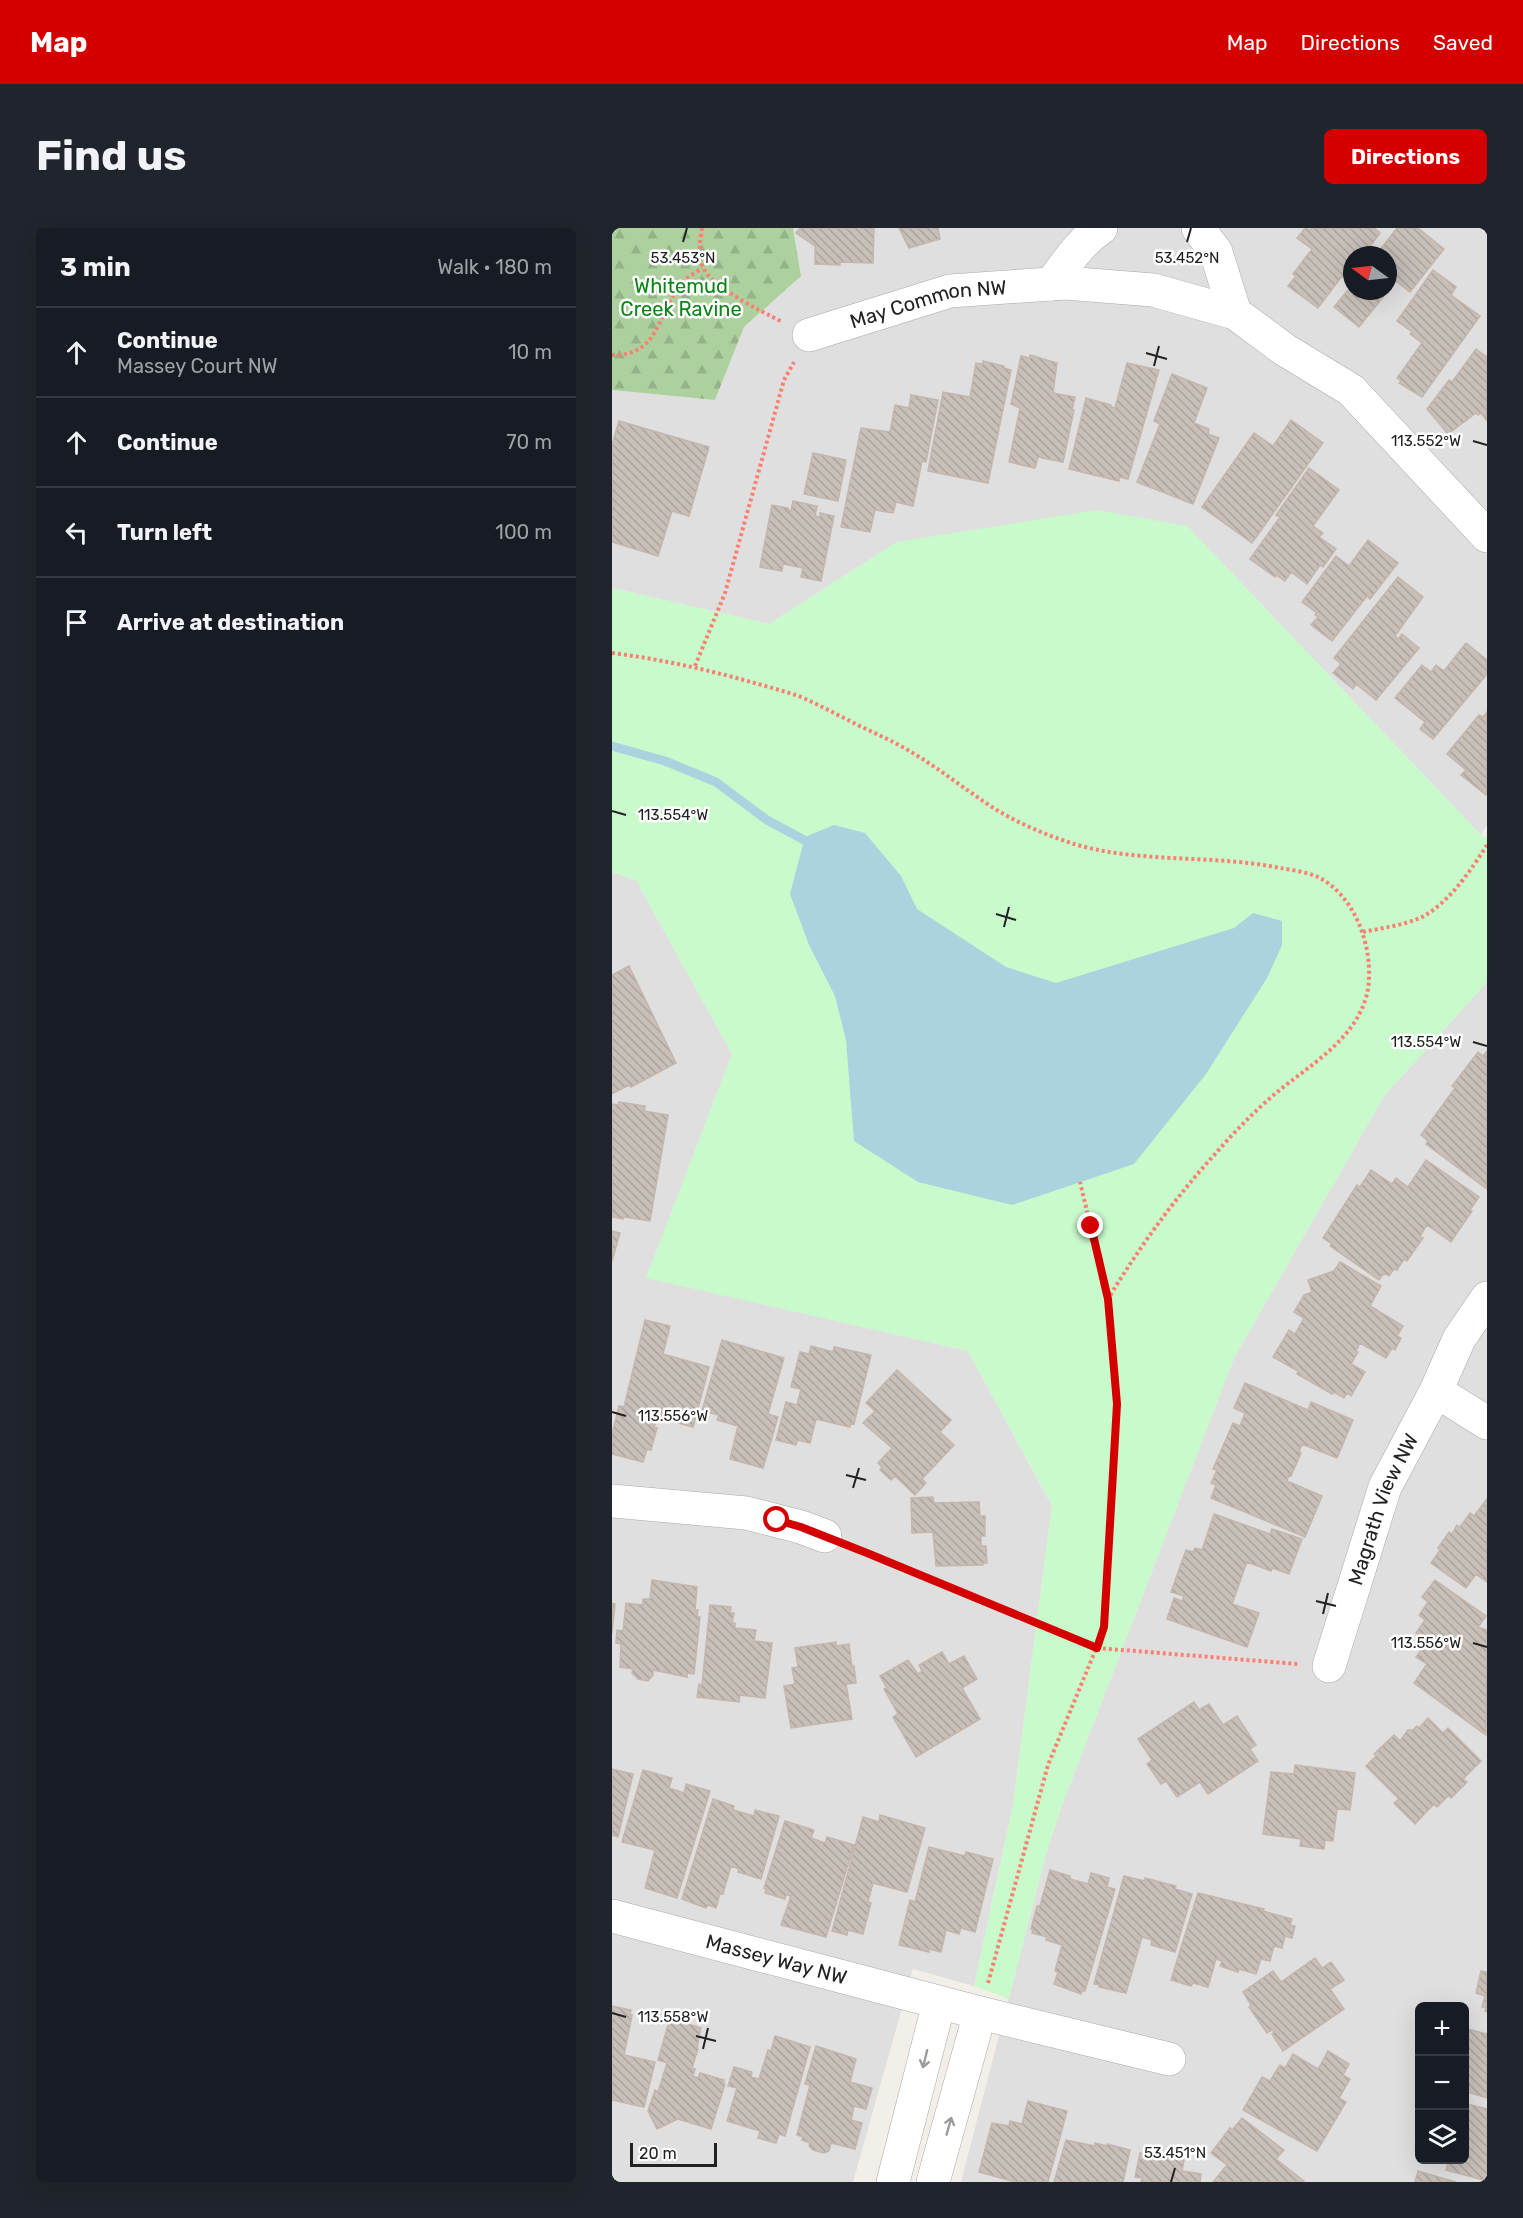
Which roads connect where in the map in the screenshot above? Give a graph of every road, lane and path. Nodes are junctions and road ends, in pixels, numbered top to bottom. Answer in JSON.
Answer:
{"nodes":[{"id":1,"x":702,"y":228,"type":"edge"},
{"id":2,"x":1101,"y":228,"type":"edge"},
{"id":3,"x":1198,"y":228,"type":"edge"},
{"id":4,"x":702,"y":268,"type":"junction"},
{"id":5,"x":1052,"y":284,"type":"junction"},
{"id":6,"x":1236,"y":313,"type":"junction"},
{"id":7,"x":809,"y":335,"type":"junction"},
{"id":8,"x":612,"y":355,"type":"edge"},
{"id":9,"x":1487,"y":536,"type":"edge"},
{"id":10,"x":612,"y":652,"type":"edge"},
{"id":11,"x":695,"y":666,"type":"junction"},
{"id":12,"x":1487,"y":845,"type":"edge"},
{"id":13,"x":1363,"y":932,"type":"junction"},
{"id":14,"x":1080,"y":1182,"type":"dead end"},
{"id":15,"x":1487,"y":1298,"type":"edge"},
{"id":16,"x":1108,"y":1299,"type":"junction"},
{"id":17,"x":1436,"y":1391,"type":"junction"},
{"id":18,"x":1487,"y":1423,"type":"edge"},
{"id":19,"x":612,"y":1501,"type":"edge"},
{"id":20,"x":825,"y":1536,"type":"joint"},
{"id":21,"x":1097,"y":1648,"type":"junction"},
{"id":22,"x":1329,"y":1666,"type":"joint"},
{"id":23,"x":612,"y":1916,"type":"edge"},
{"id":24,"x":939,"y":2003,"type":"junction"},
{"id":25,"x":980,"y":2013,"type":"junction"},
{"id":26,"x":1169,"y":2059,"type":"dead end"},
{"id":27,"x":893,"y":2182,"type":"edge"},
{"id":28,"x":933,"y":2182,"type":"edge"}],
"edges":[{"from":1,"to":4,"type":"path"},
{"from":2,"to":5,"type":"street"},
{"from":3,"to":6,"type":"street"},
{"from":4,"to":7,"type":"path"},
{"from":4,"to":8,"type":"path"},
{"from":5,"to":6,"type":"street","name":"May Common NW"},
{"from":5,"to":7,"type":"street","name":"May Common NW"},
{"from":6,"to":9,"type":"street","name":"May Common NW"},
{"from":7,"to":11,"type":"path"},
{"from":10,"to":11,"type":"path"},
{"from":11,"to":13,"type":"path"},
{"from":12,"to":13,"type":"path"},
{"from":13,"to":16,"type":"path"},
{"from":14,"to":16,"type":"path"},
{"from":15,"to":17,"type":"street","name":"Magrath View NW"},
{"from":16,"to":21,"type":"path"},
{"from":17,"to":18,"type":"street"},
{"from":17,"to":22,"type":"street","name":"Magrath View NW"},
{"from":19,"to":20,"type":"street"},
{"from":20,"to":21,"type":"path"},
{"from":21,"to":22,"type":"path"},
{"from":21,"to":25,"type":"path"},
{"from":23,"to":24,"type":"street","name":"Massey Way NW"},
{"from":24,"to":25,"type":"street","name":"Massey Way NW"},
{"from":24,"to":27,"type":"street","one_way":true},
{"from":25,"to":26,"type":"street","name":"Massey Way NW"},
{"from":28,"to":25,"type":"street","one_way":true}]}
